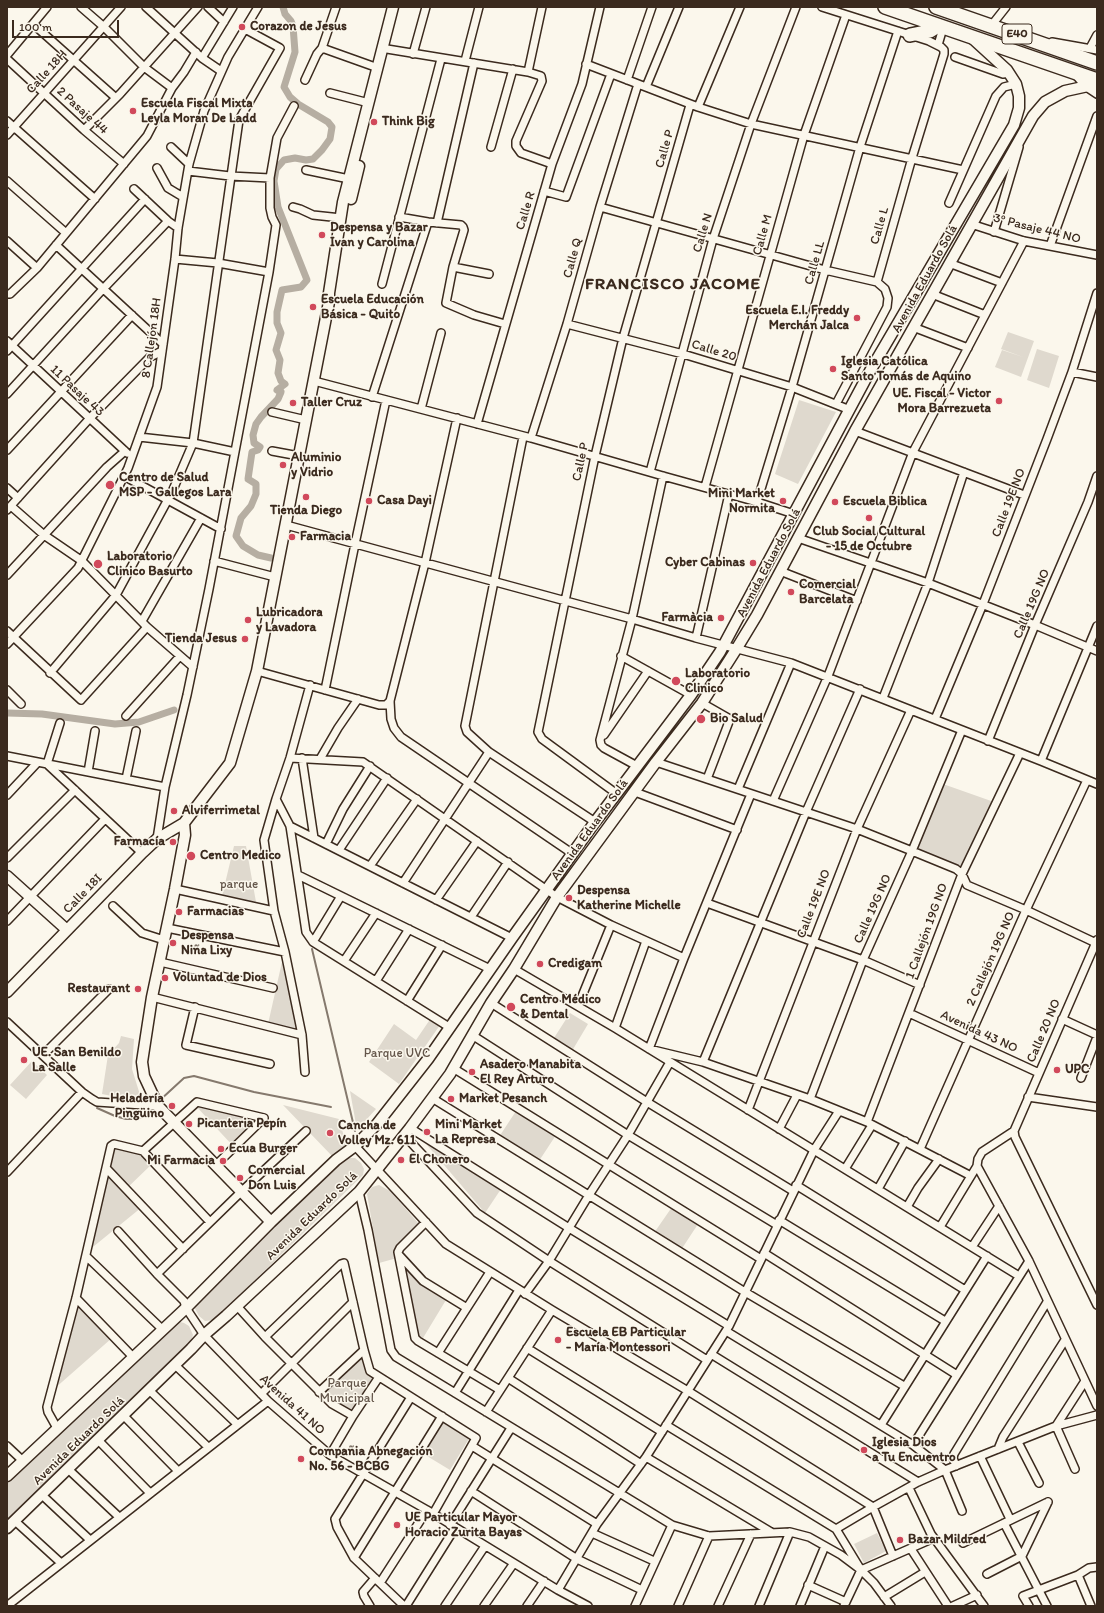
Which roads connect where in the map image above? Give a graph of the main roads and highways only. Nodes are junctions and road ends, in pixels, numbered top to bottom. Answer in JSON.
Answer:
{"nodes":[{"id":1,"x":394,"y":7,"type":"edge"},
{"id":2,"x":398,"y":7,"type":"edge"},
{"id":3,"x":885,"y":7,"type":"edge"},
{"id":4,"x":936,"y":7,"type":"edge"},
{"id":5,"x":940,"y":27,"type":"junction"},
{"id":6,"x":904,"y":33,"type":"road end"},
{"id":7,"x":971,"y":37,"type":"junction"},
{"id":8,"x":1097,"y":63,"type":"edge"},
{"id":9,"x":1097,"y":80,"type":"edge"},
{"id":10,"x":1097,"y":84,"type":"edge"},
{"id":11,"x":362,"y":143,"type":"junction"},
{"id":12,"x":329,"y":302,"type":"junction"},
{"id":13,"x":870,"y":371,"type":"junction"},
{"id":14,"x":884,"y":378,"type":"junction"},
{"id":15,"x":184,"y":823,"type":"junction"},
{"id":16,"x":7,"y":876,"type":"edge"},
{"id":17,"x":67,"y":930,"type":"junction"},
{"id":18,"x":7,"y":992,"type":"edge"},
{"id":19,"x":271,"y":1222,"type":"junction"},
{"id":20,"x":7,"y":1476,"type":"edge"},
{"id":21,"x":11,"y":1525,"type":"edge"}],
"edges":[{"from":1,"to":11,"type":"main road"},
{"from":2,"to":11,"type":"main road"},
{"from":3,"to":5,"type":"highway","number":"E40"},
{"from":4,"to":8,"type":"highway","number":"E40"},
{"from":5,"to":6,"type":"highway"},
{"from":5,"to":7,"type":"highway","number":"E40"},
{"from":7,"to":9,"type":"highway","number":"E40"},
{"from":7,"to":13,"type":"main road","name":"Avenida Eduardo Solá"},
{"from":10,"to":14,"type":"main road","name":"Avenida Eduardo Solá"},
{"from":11,"to":12,"type":"main road"},
{"from":11,"to":12,"type":"main road"},
{"from":12,"to":15,"type":"main road"},
{"from":13,"to":14,"type":"main road"},
{"from":13,"to":19,"type":"main road","name":"Avenida Eduardo Solá"},
{"from":14,"to":21,"type":"main road","name":"Avenida Eduardo Solá"},
{"from":15,"to":17,"type":"main road","name":"Calle 18I"},
{"from":15,"to":19,"type":"main road"},
{"from":16,"to":17,"type":"main road"},
{"from":17,"to":18,"type":"main road","name":"Calle 18I"},
{"from":19,"to":20,"type":"main road","name":"Avenida Eduardo Solá"}]}
